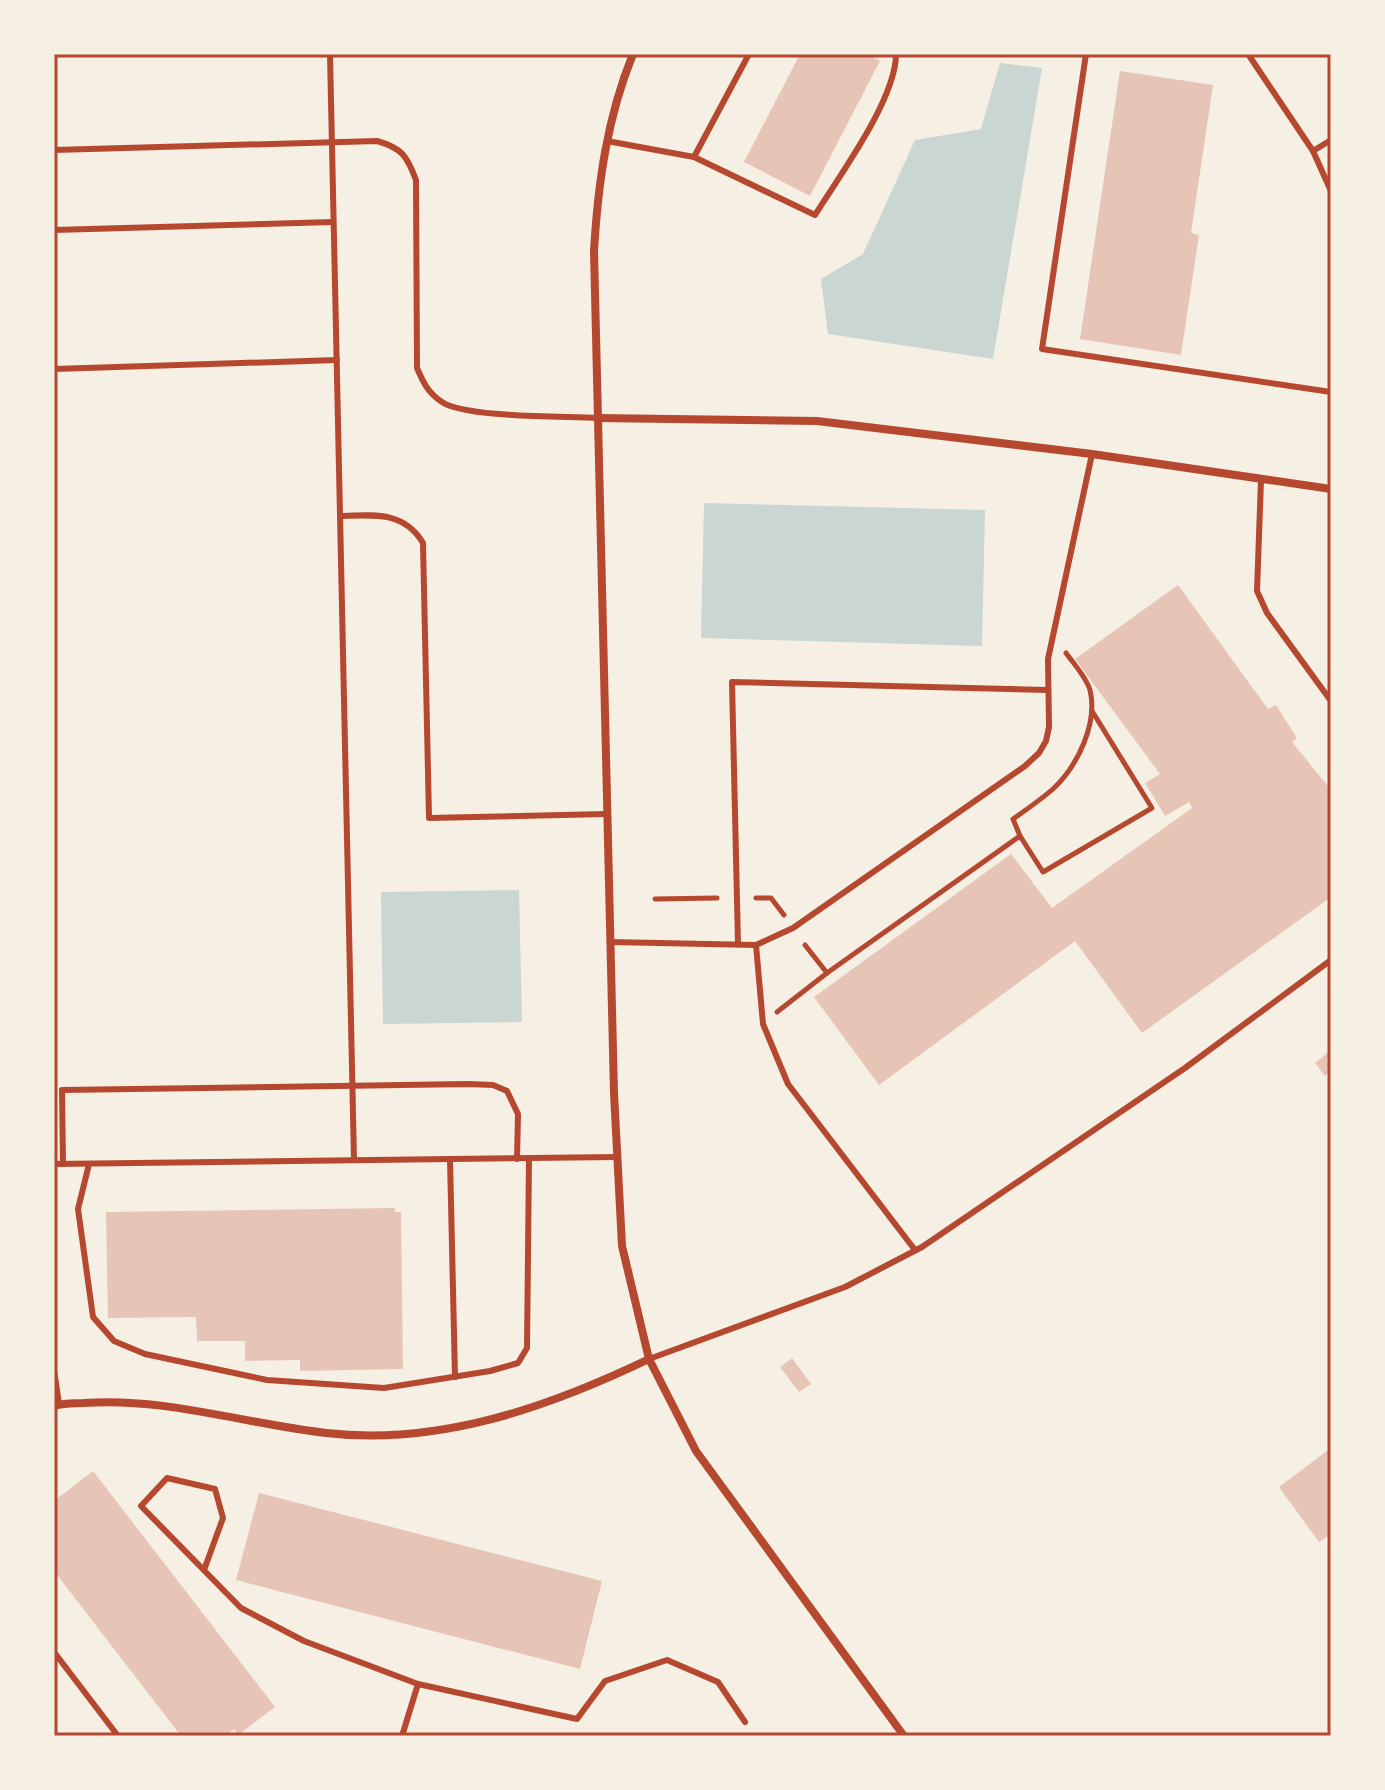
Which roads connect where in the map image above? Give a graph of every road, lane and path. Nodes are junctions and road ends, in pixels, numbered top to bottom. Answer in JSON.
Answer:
{"nodes":[{"id":1,"x":330,"y":54,"type":"edge"},
{"id":2,"x":633,"y":54,"type":"edge"},
{"id":3,"x":749,"y":54,"type":"edge"},
{"id":4,"x":896,"y":54,"type":"edge"},
{"id":5,"x":1086,"y":54,"type":"edge"},
{"id":6,"x":1248,"y":54,"type":"edge"},
{"id":7,"x":1331,"y":140,"type":"edge"},
{"id":8,"x":607,"y":141,"type":"junction"},
{"id":9,"x":333,"y":142,"type":"junction"},
{"id":10,"x":54,"y":150,"type":"edge"},
{"id":11,"x":1313,"y":151,"type":"junction"},
{"id":12,"x":694,"y":157,"type":"junction"},
{"id":13,"x":1331,"y":191,"type":"edge"},
{"id":14,"x":333,"y":222,"type":"junction"},
{"id":15,"x":54,"y":230,"type":"edge"},
{"id":16,"x":337,"y":360,"type":"junction"},
{"id":17,"x":54,"y":369,"type":"edge"},
{"id":18,"x":1331,"y":392,"type":"edge"},
{"id":19,"x":597,"y":418,"type":"junction"},
{"id":20,"x":1092,"y":454,"type":"junction"},
{"id":21,"x":1261,"y":480,"type":"junction"},
{"id":22,"x":1331,"y":489,"type":"edge"},
{"id":23,"x":340,"y":516,"type":"junction"},
{"id":24,"x":1053,"y":632,"type":"junction"},
{"id":25,"x":1048,"y":690,"type":"junction"},
{"id":26,"x":1331,"y":701,"type":"edge"},
{"id":27,"x":1092,"y":711,"type":"junction"},
{"id":28,"x":606,"y":814,"type":"junction"},
{"id":29,"x":1020,"y":836,"type":"junction"},
{"id":30,"x":717,"y":898,"type":"dead end"},
{"id":31,"x":756,"y":898,"type":"dead end"},
{"id":32,"x":655,"y":899,"type":"dead end"},
{"id":33,"x":784,"y":916,"type":"dead end"},
{"id":34,"x":610,"y":942,"type":"junction"},
{"id":35,"x":738,"y":944,"type":"junction"},
{"id":36,"x":756,"y":945,"type":"junction"},
{"id":37,"x":805,"y":945,"type":"dead end"},
{"id":38,"x":1331,"y":960,"type":"edge"},
{"id":39,"x":827,"y":973,"type":"junction"},
{"id":40,"x":763,"y":1024,"type":"junction"},
{"id":41,"x":352,"y":1086,"type":"junction"},
{"id":42,"x":618,"y":1157,"type":"junction"},
{"id":43,"x":529,"y":1158,"type":"junction"},
{"id":44,"x":450,"y":1159,"type":"junction"},
{"id":45,"x":517,"y":1159,"type":"junction"},
{"id":46,"x":354,"y":1160,"type":"junction"},
{"id":47,"x":54,"y":1164,"type":"edge"},
{"id":48,"x":63,"y":1164,"type":"junction"},
{"id":49,"x":89,"y":1164,"type":"junction"},
{"id":50,"x":915,"y":1250,"type":"junction"},
{"id":51,"x":649,"y":1359,"type":"junction"},
{"id":52,"x":54,"y":1370,"type":"edge"},
{"id":53,"x":455,"y":1377,"type":"junction"},
{"id":54,"x":57,"y":1405,"type":"edge"},
{"id":55,"x":204,"y":1570,"type":"junction"},
{"id":56,"x":54,"y":1652,"type":"edge"},
{"id":57,"x":418,"y":1684,"type":"junction"},
{"id":58,"x":745,"y":1722,"type":"dead end"},
{"id":59,"x":901,"y":1735,"type":"edge"},
{"id":60,"x":118,"y":1736,"type":"edge"},
{"id":61,"x":402,"y":1736,"type":"edge"}],
"edges":[{"from":1,"to":9,"type":"lane"},
{"from":2,"to":8,"type":"street"},
{"from":3,"to":12,"type":"lane"},
{"from":4,"to":12,"type":"lane"},
{"from":5,"to":18,"type":"lane"},
{"from":6,"to":11,"type":"lane"},
{"from":7,"to":11,"type":"lane"},
{"from":8,"to":12,"type":"lane"},
{"from":8,"to":19,"type":"street"},
{"from":9,"to":10,"type":"lane"},
{"from":9,"to":14,"type":"lane"},
{"from":9,"to":19,"type":"lane"},
{"from":11,"to":13,"type":"lane"},
{"from":14,"to":15,"type":"lane"},
{"from":14,"to":16,"type":"lane"},
{"from":16,"to":17,"type":"lane"},
{"from":16,"to":23,"type":"lane"},
{"from":19,"to":20,"type":"street"},
{"from":19,"to":28,"type":"street"},
{"from":20,"to":21,"type":"street"},
{"from":20,"to":24,"type":"lane"},
{"from":21,"to":22,"type":"street"},
{"from":21,"to":26,"type":"lane"},
{"from":23,"to":28,"type":"lane"},
{"from":23,"to":41,"type":"lane"},
{"from":24,"to":25,"type":"lane"},
{"from":24,"to":27,"type":"path"},
{"from":25,"to":35,"type":"lane"},
{"from":25,"to":36,"type":"lane"},
{"from":27,"to":29,"type":"path"},
{"from":27,"to":29,"type":"path"},
{"from":28,"to":34,"type":"street"},
{"from":29,"to":39,"type":"path"},
{"from":30,"to":32,"type":"path"},
{"from":31,"to":33,"type":"path"},
{"from":34,"to":35,"type":"lane"},
{"from":34,"to":42,"type":"street"},
{"from":35,"to":36,"type":"lane"},
{"from":36,"to":40,"type":"lane"},
{"from":37,"to":39,"type":"path"},
{"from":38,"to":50,"type":"lane"},
{"from":39,"to":40,"type":"path"},
{"from":40,"to":50,"type":"lane"},
{"from":41,"to":45,"type":"lane"},
{"from":41,"to":46,"type":"lane"},
{"from":41,"to":48,"type":"lane"},
{"from":42,"to":43,"type":"lane"},
{"from":42,"to":51,"type":"street"},
{"from":43,"to":45,"type":"lane"},
{"from":43,"to":53,"type":"lane"},
{"from":44,"to":45,"type":"lane"},
{"from":44,"to":46,"type":"lane"},
{"from":44,"to":53,"type":"lane"},
{"from":46,"to":49,"type":"lane"},
{"from":47,"to":48,"type":"lane"},
{"from":48,"to":49,"type":"lane"},
{"from":49,"to":53,"type":"lane"},
{"from":50,"to":51,"type":"lane"},
{"from":51,"to":54,"type":"street"},
{"from":51,"to":59,"type":"street"},
{"from":52,"to":54,"type":"lane"},
{"from":55,"to":55,"type":"lane"},
{"from":55,"to":57,"type":"lane"},
{"from":56,"to":60,"type":"lane"},
{"from":57,"to":58,"type":"lane"},
{"from":57,"to":61,"type":"lane"}]}
